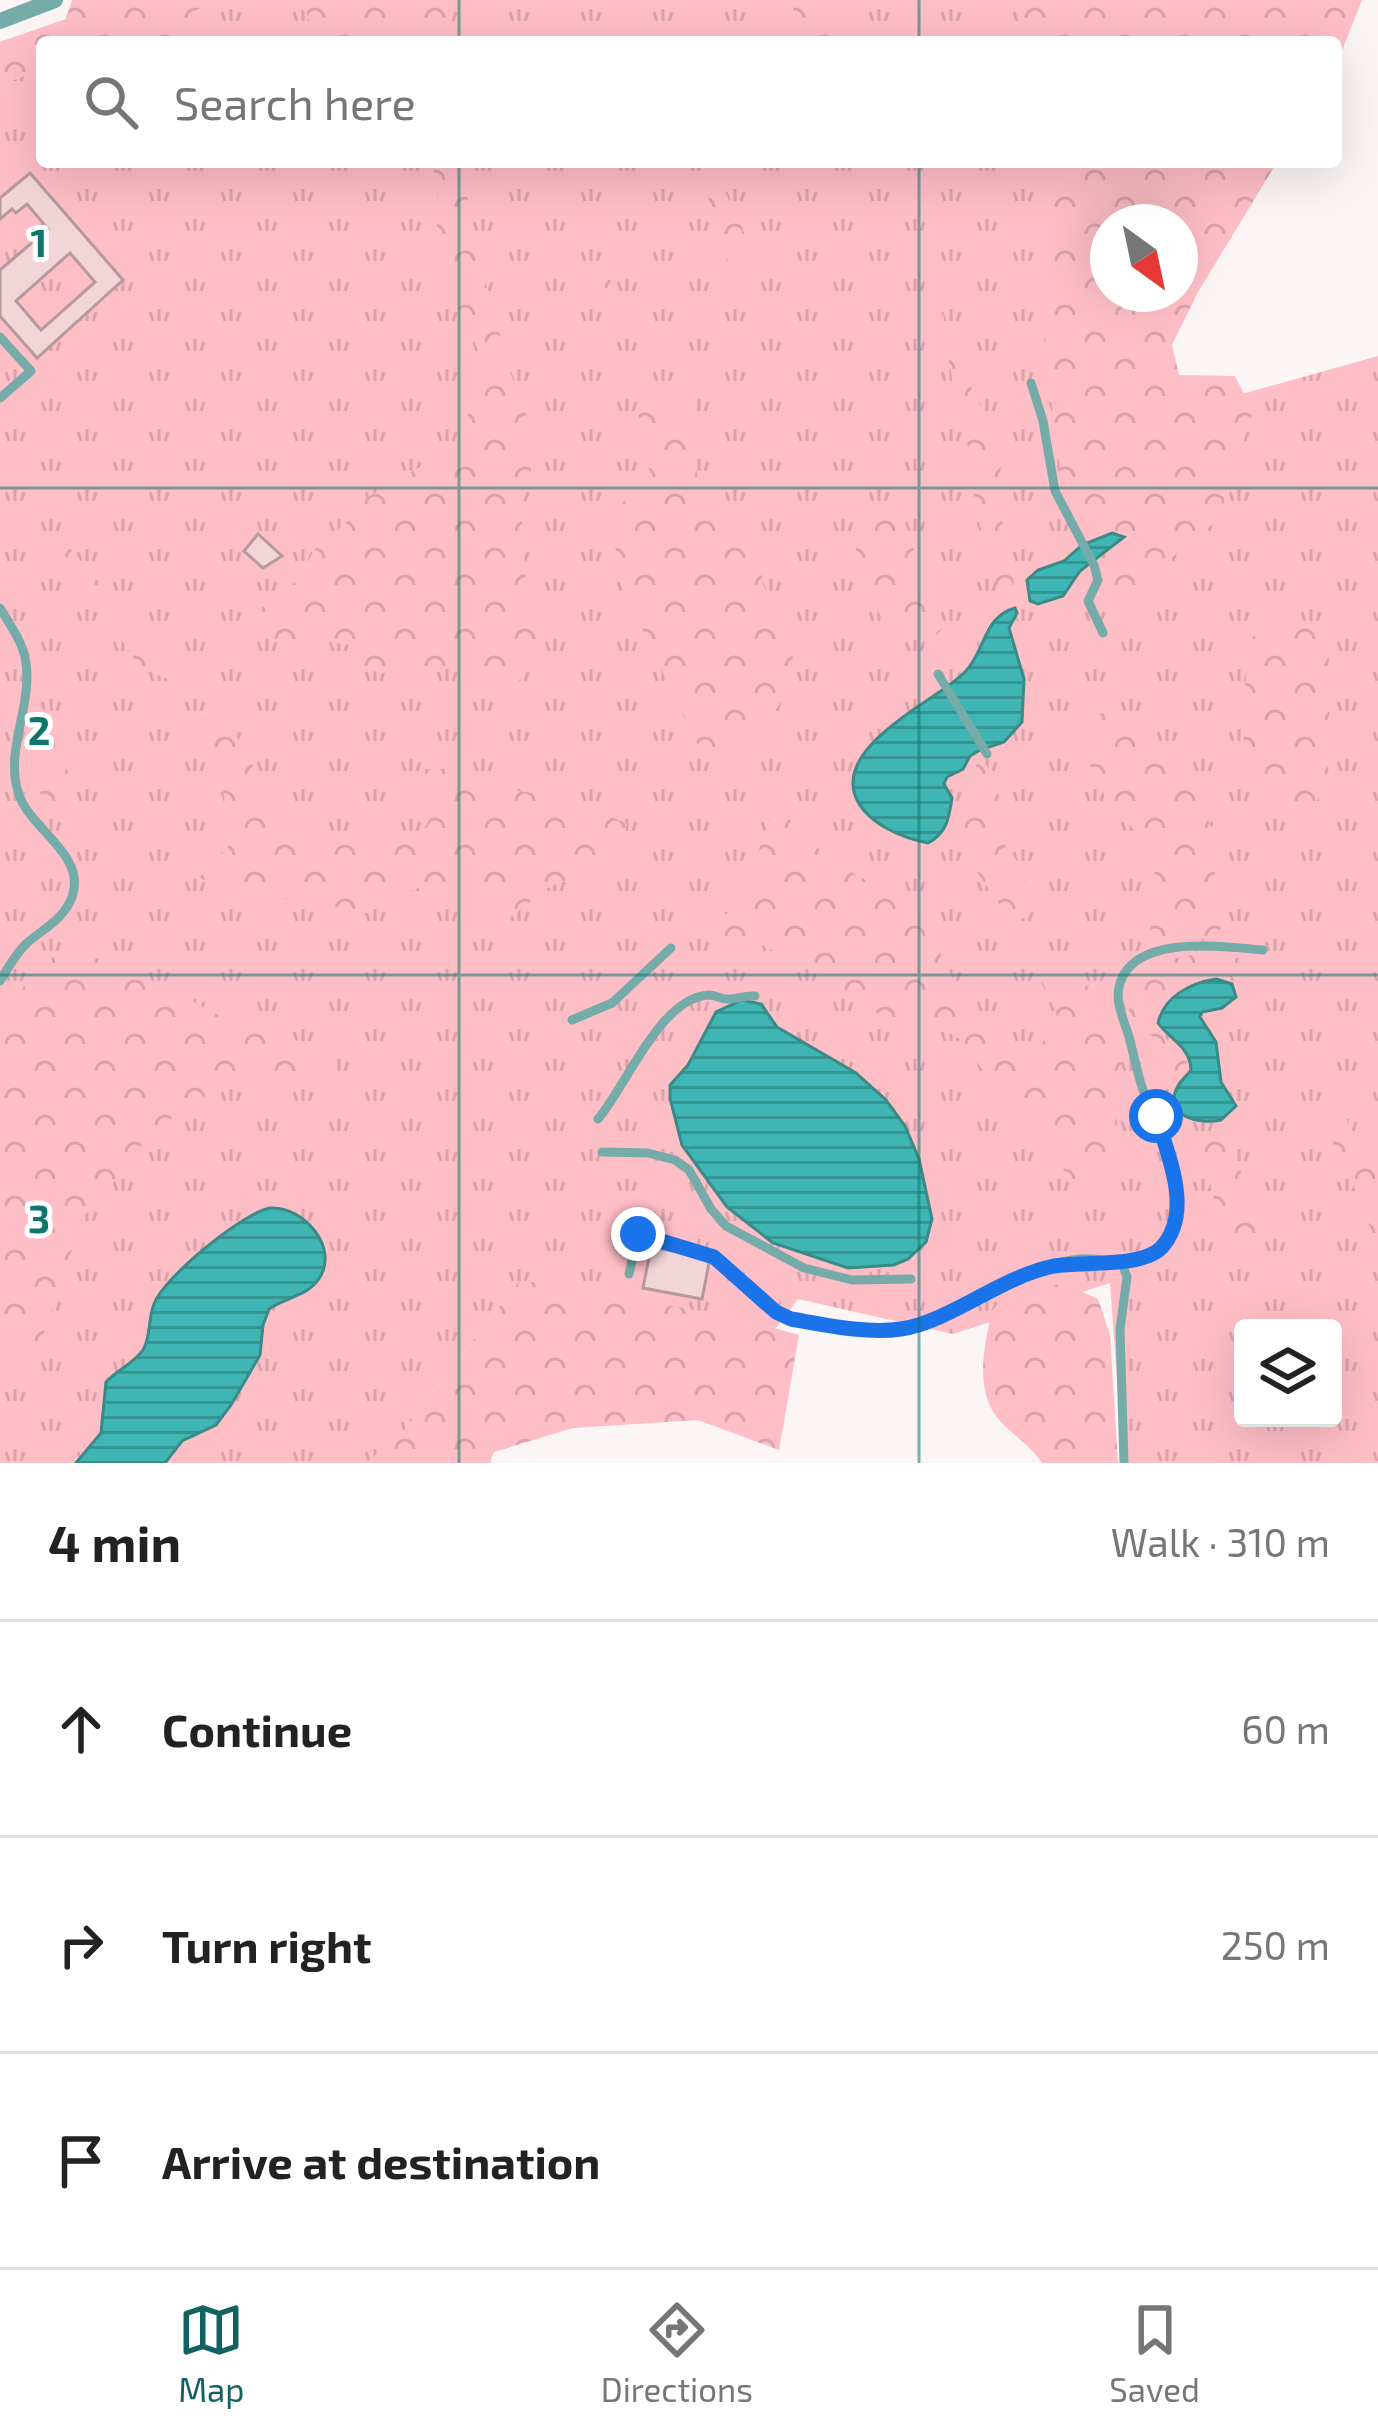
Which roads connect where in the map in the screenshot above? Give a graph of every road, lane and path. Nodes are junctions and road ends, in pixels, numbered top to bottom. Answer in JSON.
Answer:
{"nodes":[{"id":1,"x":55,"y":0,"type":"edge"},
{"id":2,"x":0,"y":21,"type":"edge"},
{"id":3,"x":0,"y":337,"type":"edge"},
{"id":4,"x":1031,"y":383,"type":"dead end"},
{"id":5,"x":0,"y":398,"type":"edge"},
{"id":6,"x":0,"y":608,"type":"edge"},
{"id":7,"x":1102,"y":633,"type":"dead end"},
{"id":8,"x":938,"y":674,"type":"dead end"},
{"id":9,"x":987,"y":754,"type":"dead end"},
{"id":10,"x":671,"y":949,"type":"dead end"},
{"id":11,"x":1263,"y":950,"type":"dead end"},
{"id":12,"x":0,"y":981,"type":"edge"},
{"id":13,"x":755,"y":996,"type":"dead end"},
{"id":14,"x":572,"y":1020,"type":"dead end"},
{"id":15,"x":598,"y":1119,"type":"dead end"},
{"id":16,"x":602,"y":1152,"type":"dead end"},
{"id":17,"x":1116,"y":1262,"type":"junction"},
{"id":18,"x":629,"y":1274,"type":"dead end"},
{"id":19,"x":911,"y":1279,"type":"dead end"},
{"id":20,"x":1124,"y":1463,"type":"edge"}],
"edges":[{"from":1,"to":2,"type":"street"},
{"from":3,"to":5,"type":"lane"},
{"from":4,"to":7,"type":"lane"},
{"from":6,"to":12,"type":"lane"},
{"from":8,"to":9,"type":"lane"},
{"from":10,"to":14,"type":"lane"},
{"from":11,"to":17,"type":"lane"},
{"from":13,"to":15,"type":"lane"},
{"from":16,"to":19,"type":"lane"},
{"from":17,"to":18,"type":"lane"},
{"from":17,"to":20,"type":"lane"}]}
